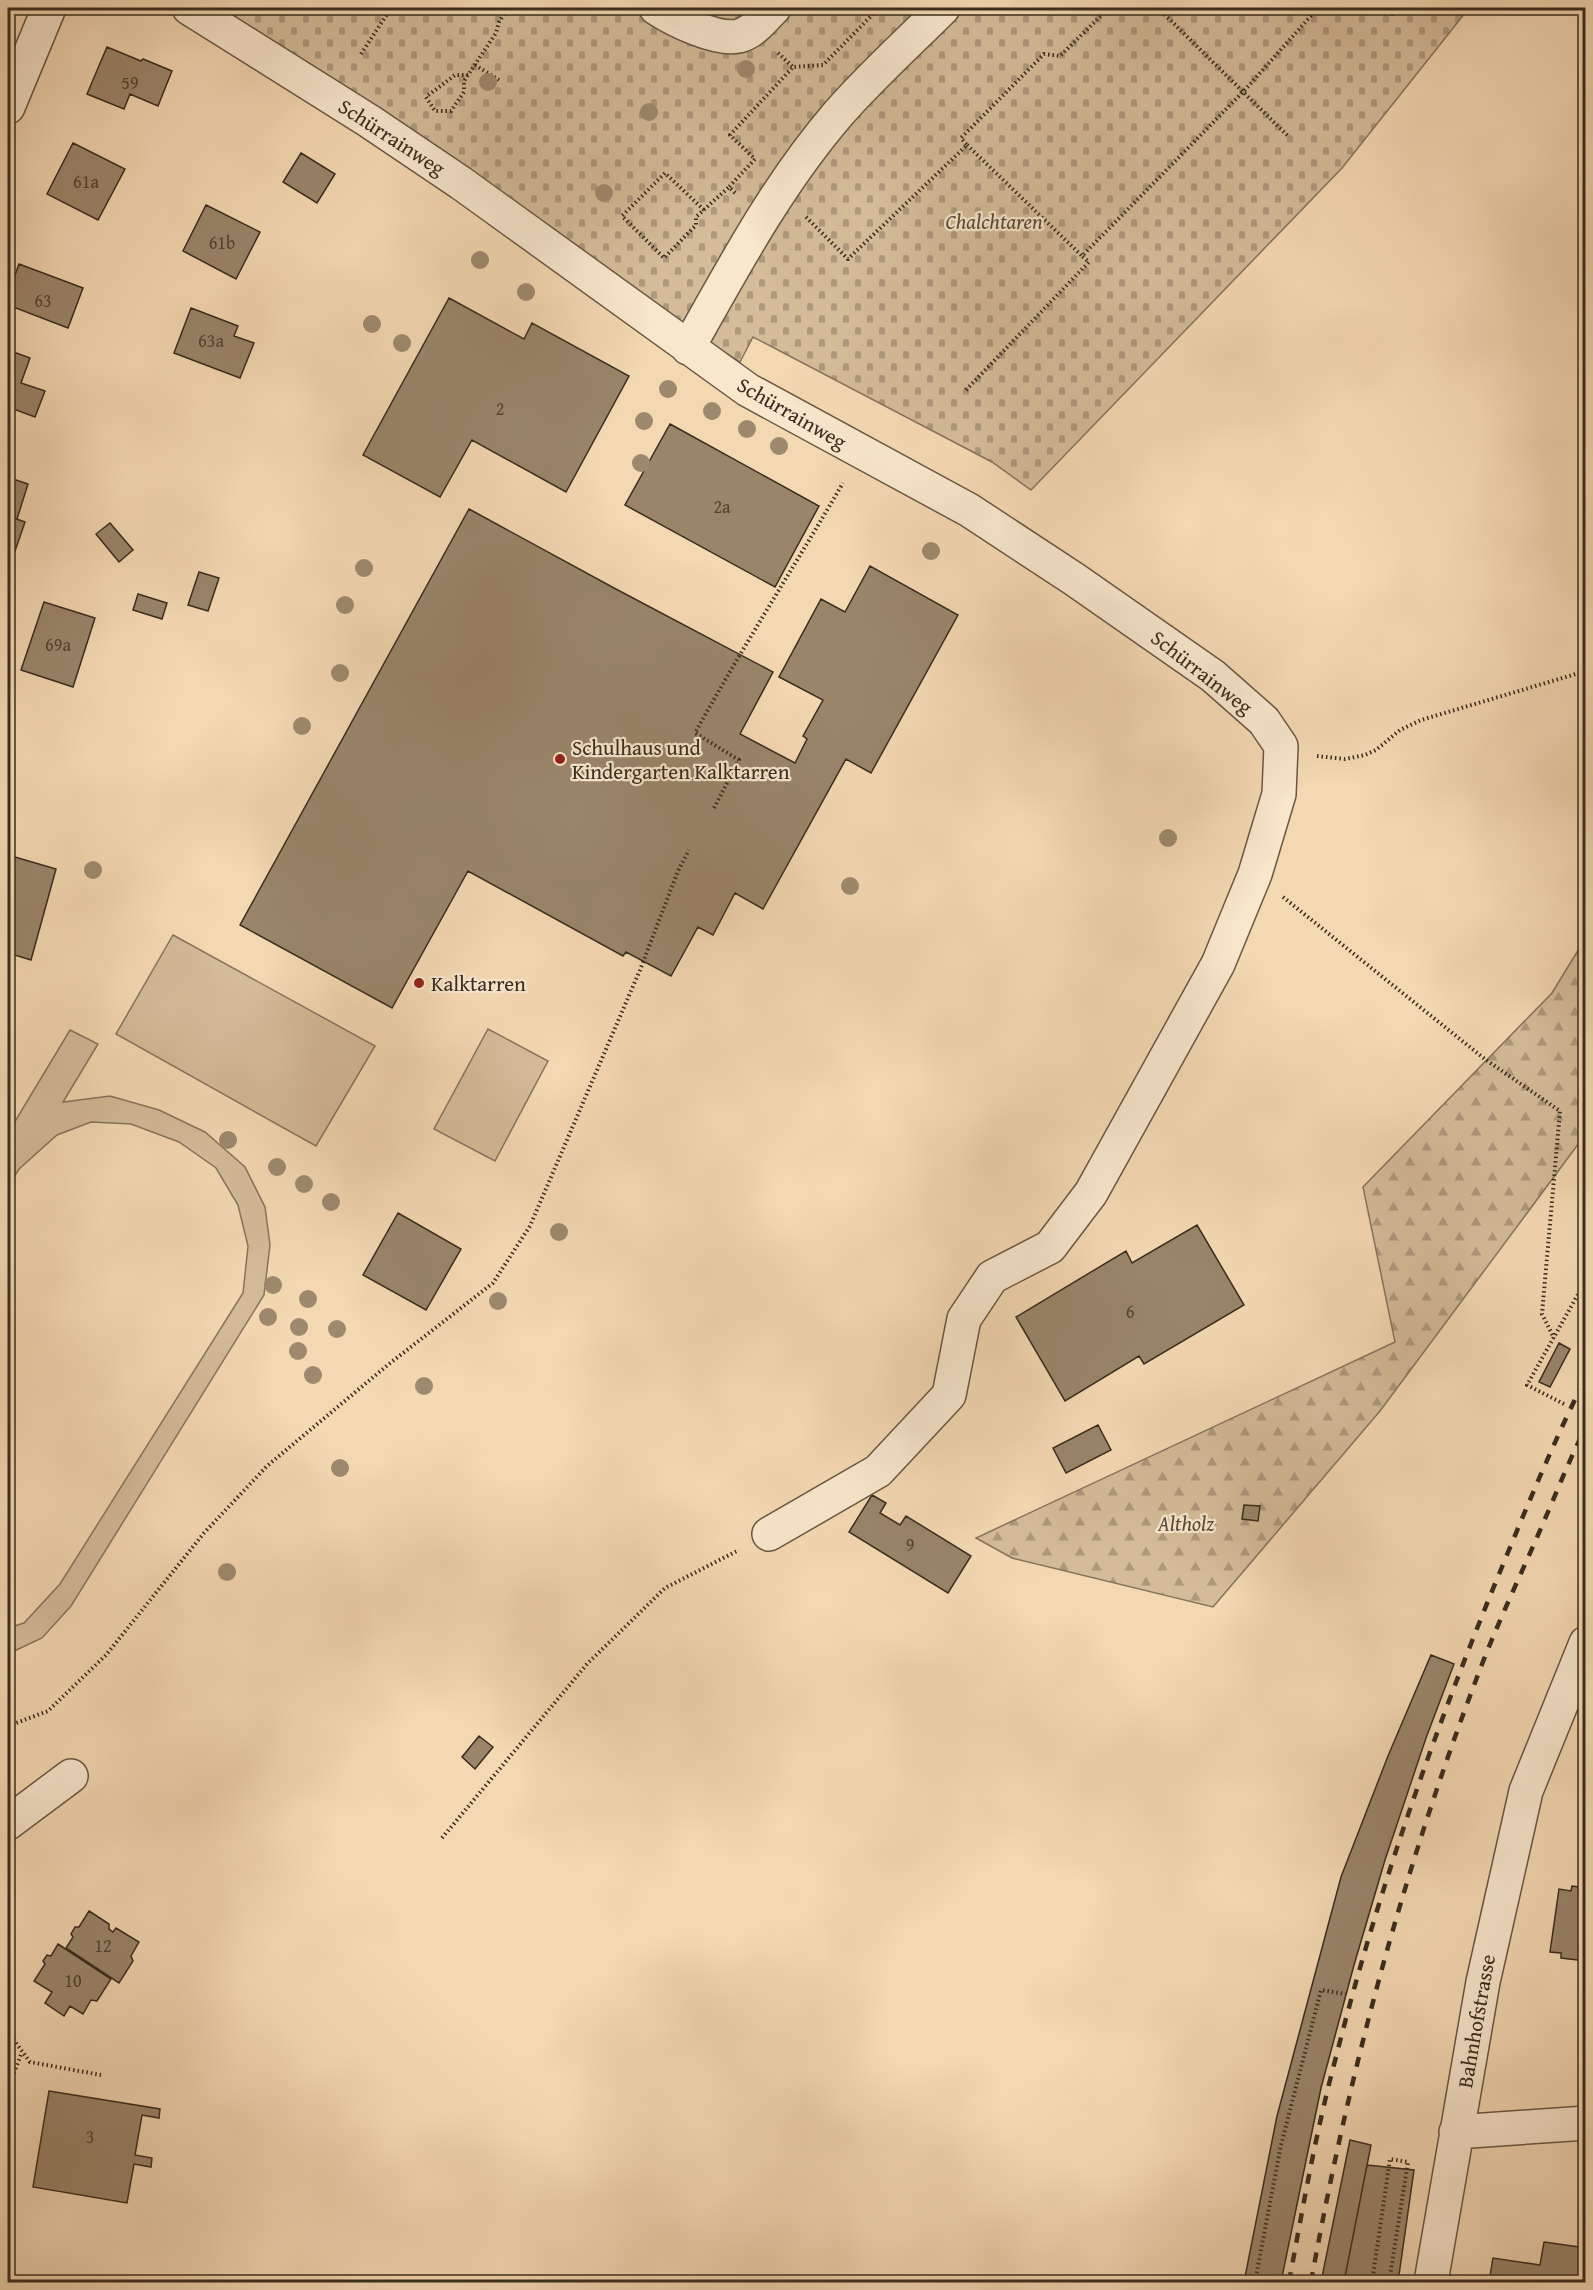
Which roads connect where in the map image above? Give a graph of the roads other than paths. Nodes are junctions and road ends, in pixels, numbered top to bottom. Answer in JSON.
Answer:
{"nodes":[{"id":1,"x":48,"y":8,"type":"edge"},
{"id":2,"x":189,"y":8,"type":"edge"},
{"id":3,"x":657,"y":8,"type":"edge"},
{"id":4,"x":774,"y":8,"type":"edge"},
{"id":5,"x":943,"y":8,"type":"edge"},
{"id":6,"x":9,"y":101,"type":"edge"},
{"id":7,"x":688,"y":348,"type":"junction"},
{"id":8,"x":769,"y":1534,"type":"road end"},
{"id":9,"x":1586,"y":1642,"type":"edge"},
{"id":10,"x":71,"y":1776,"type":"dead end"},
{"id":11,"x":8,"y":1823,"type":"edge"},
{"id":12,"x":1586,"y":2123,"type":"edge"},
{"id":13,"x":1456,"y":2132,"type":"junction"},
{"id":14,"x":1433,"y":2268,"type":"edge"}],
"edges":[{"from":1,"to":6,"type":"street"},
{"from":2,"to":7,"type":"street","name":"Schürrainweg"},
{"from":3,"to":4,"type":"street"},
{"from":5,"to":7,"type":"street"},
{"from":7,"to":8,"type":"street","name":"Schürrainweg"},
{"from":9,"to":13,"type":"street","name":"Bahnhofstrasse"},
{"from":10,"to":11,"type":"street"},
{"from":12,"to":13,"type":"street"},
{"from":13,"to":14,"type":"street","name":"Bahnhofstrasse"}]}
